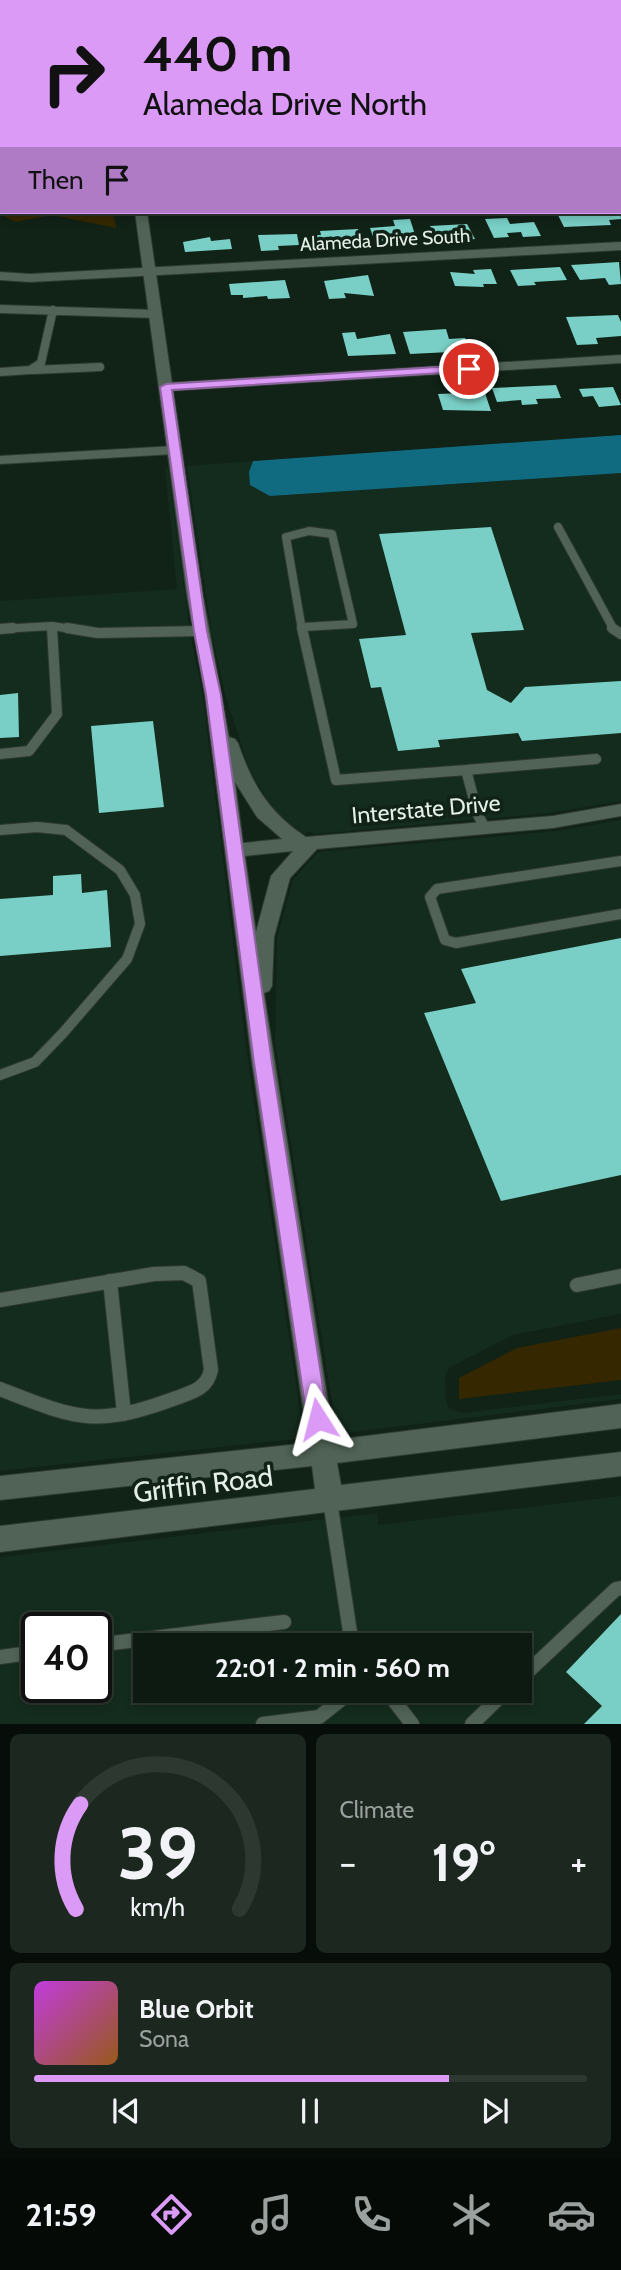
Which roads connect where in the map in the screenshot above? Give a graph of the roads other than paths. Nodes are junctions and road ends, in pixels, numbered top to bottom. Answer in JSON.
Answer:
{"nodes":[{"id":1,"x":141,"y":214,"type":"edge"},
{"id":2,"x":621,"y":246,"type":"edge"},
{"id":3,"x":150,"y":271,"type":"junction"},
{"id":4,"x":0,"y":276,"type":"edge"},
{"id":5,"x":0,"y":309,"type":"edge"},
{"id":6,"x":53,"y":310,"type":"junction"},
{"id":7,"x":155,"y":314,"type":"junction"},
{"id":8,"x":621,"y":359,"type":"edge"},
{"id":9,"x":100,"y":368,"type":"dead end"},
{"id":10,"x":30,"y":370,"type":"junction"},
{"id":11,"x":0,"y":372,"type":"edge"},
{"id":12,"x":166,"y":387,"type":"junction"},
{"id":13,"x":175,"y":450,"type":"junction"},
{"id":14,"x":0,"y":460,"type":"edge"},
{"id":15,"x":558,"y":527,"type":"dead end"},
{"id":16,"x":52,"y":626,"type":"junction"},
{"id":17,"x":304,"y":627,"type":"junction"},
{"id":18,"x":0,"y":629,"type":"edge"},
{"id":19,"x":201,"y":631,"type":"junction"},
{"id":20,"x":621,"y":634,"type":"edge"},
{"id":21,"x":214,"y":695,"type":"junction"},
{"id":22,"x":0,"y":754,"type":"edge"},
{"id":23,"x":596,"y":759,"type":"dead end"},
{"id":24,"x":466,"y":770,"type":"junction"},
{"id":25,"x":621,"y":810,"type":"edge"},
{"id":26,"x":485,"y":828,"type":"junction"},
{"id":27,"x":0,"y":830,"type":"edge"},
{"id":28,"x":307,"y":844,"type":"junction"},
{"id":29,"x":234,"y":850,"type":"junction"},
{"id":30,"x":621,"y":861,"type":"edge"},
{"id":31,"x":621,"y":914,"type":"edge"},
{"id":32,"x":261,"y":1043,"type":"junction"},
{"id":33,"x":0,"y":1075,"type":"edge"},
{"id":34,"x":621,"y":1276,"type":"edge"},
{"id":35,"x":110,"y":1281,"type":"junction"},
{"id":36,"x":577,"y":1285,"type":"dead end"},
{"id":37,"x":0,"y":1300,"type":"edge"},
{"id":38,"x":0,"y":1389,"type":"edge"},
{"id":39,"x":124,"y":1414,"type":"junction"},
{"id":40,"x":621,"y":1416,"type":"edge"},
{"id":41,"x":323,"y":1453,"type":"junction"},
{"id":42,"x":621,"y":1464,"type":"edge"},
{"id":43,"x":0,"y":1488,"type":"edge"},
{"id":44,"x":330,"y":1501,"type":"junction"},
{"id":45,"x":0,"y":1539,"type":"edge"},
{"id":46,"x":621,"y":1588,"type":"edge"},
{"id":47,"x":284,"y":1622,"type":"dead end"},
{"id":48,"x":350,"y":1633,"type":"edge"},
{"id":49,"x":112,"y":1643,"type":"edge"},
{"id":50,"x":21,"y":1654,"type":"edge"},
{"id":51,"x":0,"y":1657,"type":"edge"},
{"id":52,"x":532,"y":1668,"type":"edge"},
{"id":53,"x":337,"y":1703,"type":"edge"},
{"id":54,"x":396,"y":1703,"type":"edge"},
{"id":55,"x":494,"y":1703,"type":"edge"},
{"id":56,"x":263,"y":1724,"type":"edge"},
{"id":57,"x":412,"y":1724,"type":"edge"},
{"id":58,"x":472,"y":1724,"type":"edge"}],
"edges":[{"from":1,"to":3,"type":"street"},
{"from":2,"to":3,"type":"street","name":"Alameda Drive South"},
{"from":3,"to":4,"type":"street","name":"Alameda Drive South"},
{"from":3,"to":7,"type":"street"},
{"from":5,"to":6,"type":"lane"},
{"from":6,"to":7,"type":"lane"},
{"from":6,"to":10,"type":"lane"},
{"from":7,"to":12,"type":"street"},
{"from":8,"to":12,"type":"street"},
{"from":9,"to":10,"type":"lane"},
{"from":10,"to":11,"type":"lane"},
{"from":12,"to":13,"type":"street"},
{"from":13,"to":14,"type":"lane"},
{"from":13,"to":19,"type":"street"},
{"from":15,"to":20,"type":"lane"},
{"from":16,"to":18,"type":"lane"},
{"from":16,"to":19,"type":"lane"},
{"from":16,"to":22,"type":"lane"},
{"from":17,"to":17,"type":"lane"},
{"from":17,"to":24,"type":"lane"},
{"from":19,"to":21,"type":"street"},
{"from":21,"to":28,"type":"street"},
{"from":21,"to":29,"type":"street"},
{"from":23,"to":24,"type":"lane"},
{"from":24,"to":26,"type":"lane"},
{"from":25,"to":26,"type":"street","name":"Interstate Drive"},
{"from":26,"to":28,"type":"street","name":"Interstate Drive"},
{"from":27,"to":33,"type":"lane"},
{"from":28,"to":29,"type":"street","name":"Interstate Drive"},
{"from":28,"to":32,"type":"street"},
{"from":29,"to":32,"type":"street"},
{"from":30,"to":31,"type":"lane"},
{"from":32,"to":41,"type":"street"},
{"from":34,"to":36,"type":"lane"},
{"from":35,"to":37,"type":"lane"},
{"from":35,"to":39,"type":"lane"},
{"from":35,"to":39,"type":"lane"},
{"from":38,"to":39,"type":"lane"},
{"from":40,"to":41,"type":"street","name":"Griffin Road"},
{"from":41,"to":43,"type":"street","name":"Griffin Road"},
{"from":41,"to":44,"type":"street"},
{"from":42,"to":44,"type":"street","name":"Griffin Road"},
{"from":44,"to":45,"type":"street","name":"Griffin Road"},
{"from":44,"to":48,"type":"lane"},
{"from":46,"to":52,"type":"lane"},
{"from":47,"to":49,"type":"lane"},
{"from":50,"to":51,"type":"lane"},
{"from":53,"to":56,"type":"lane"},
{"from":54,"to":57,"type":"lane"},
{"from":55,"to":58,"type":"lane"}]}
